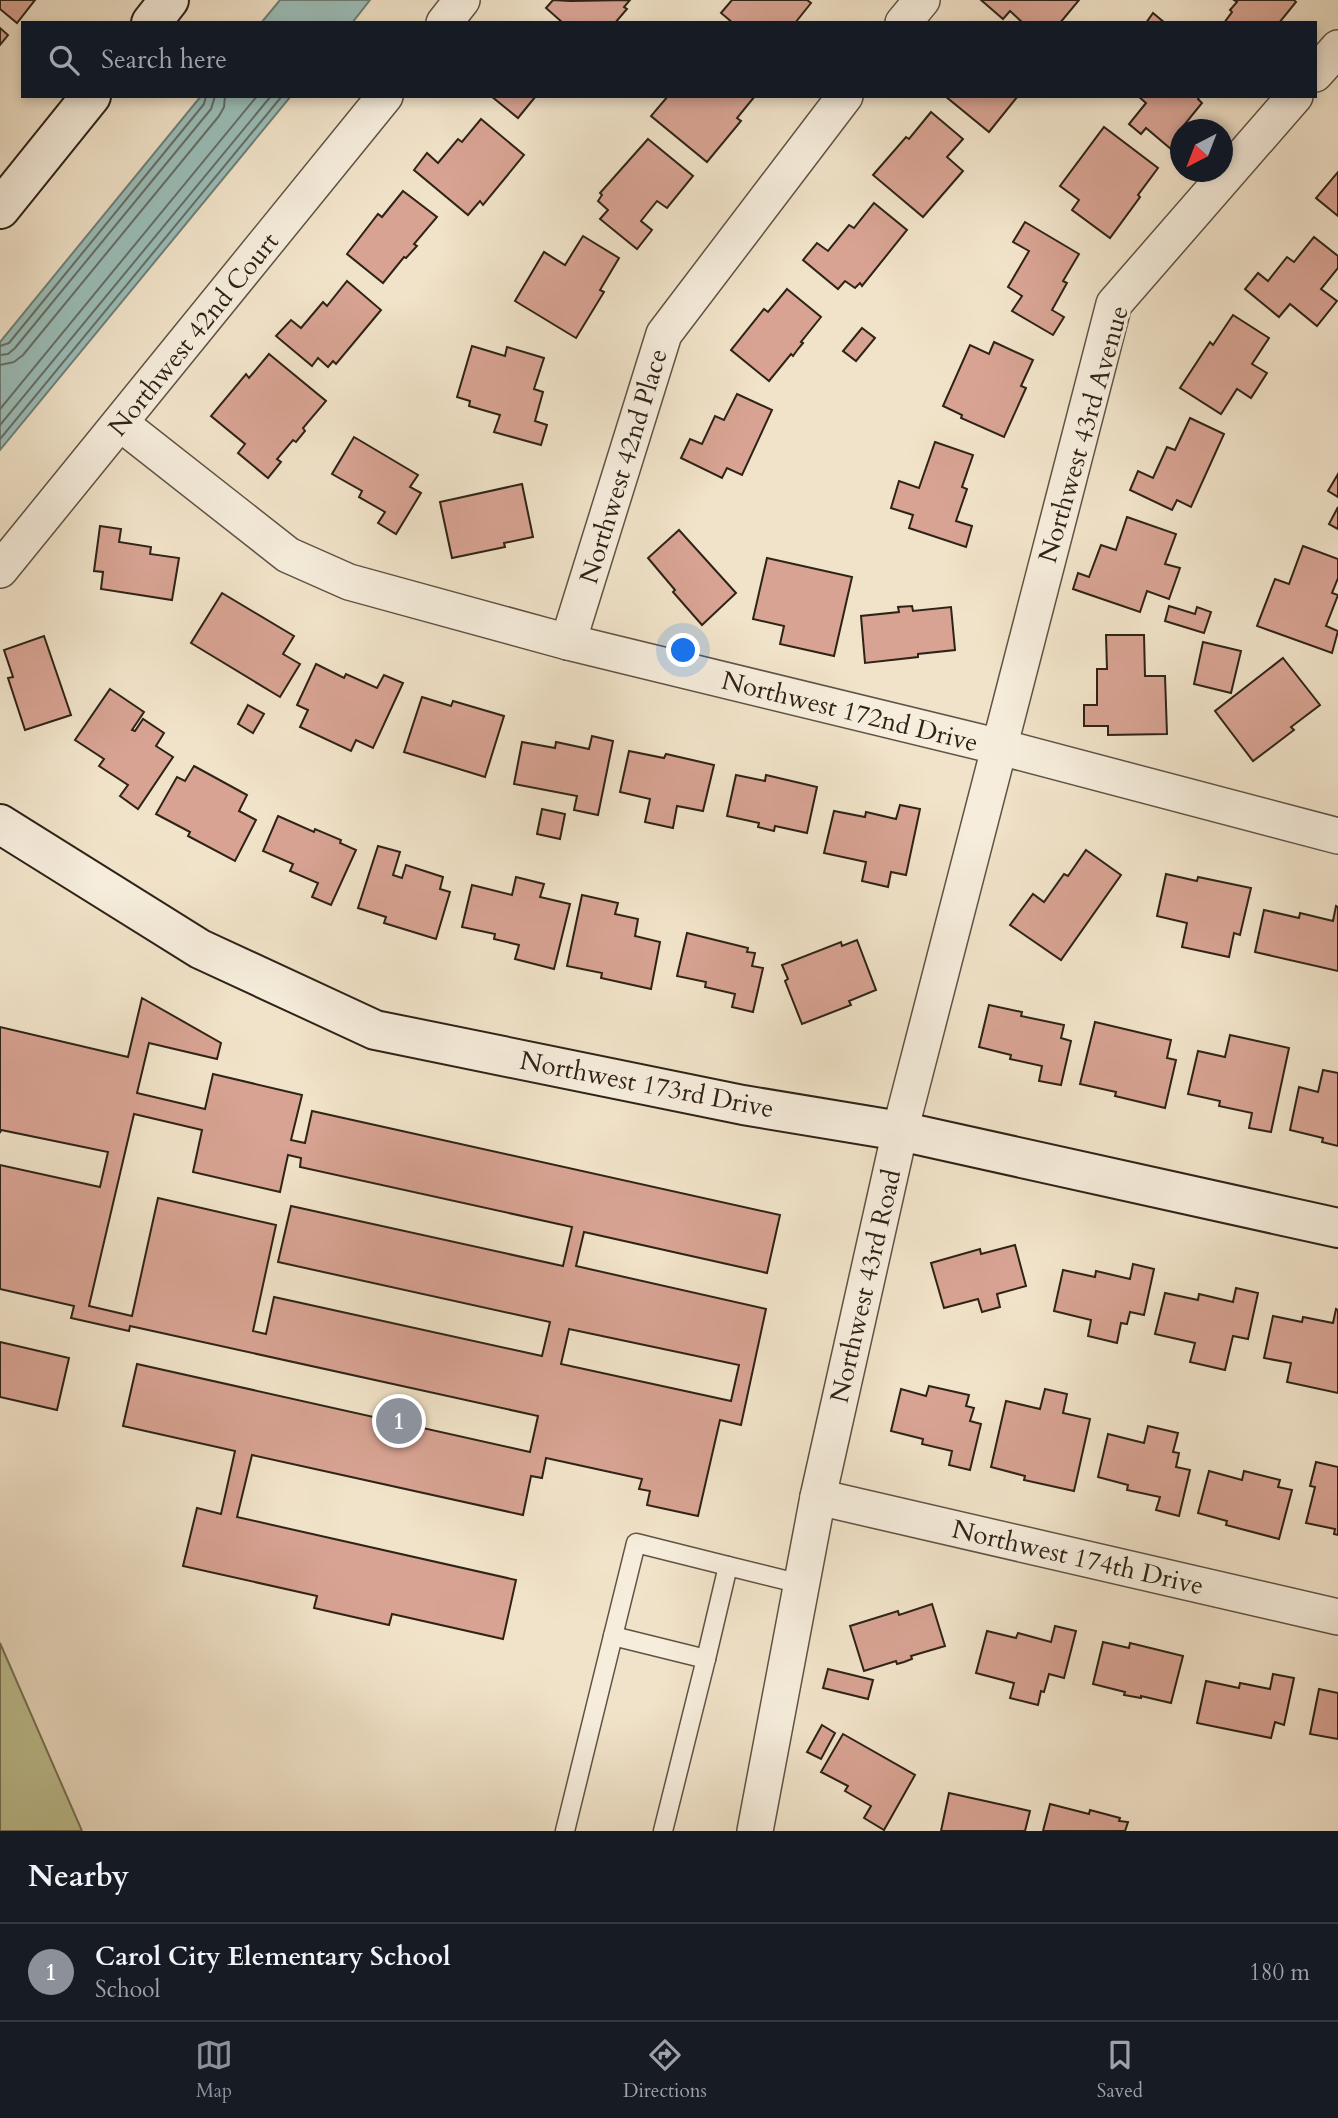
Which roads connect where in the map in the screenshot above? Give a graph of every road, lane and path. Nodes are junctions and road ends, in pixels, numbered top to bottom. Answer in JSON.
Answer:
{"nodes":[{"id":1,"x":169,"y":0,"type":"edge"},
{"id":2,"x":463,"y":0,"type":"edge"},
{"id":3,"x":922,"y":0,"type":"edge"},
{"id":4,"x":153,"y":21,"type":"edge"},
{"id":5,"x":446,"y":21,"type":"edge"},
{"id":6,"x":905,"y":21,"type":"edge"},
{"id":7,"x":1338,"y":48,"type":"edge"},
{"id":8,"x":1317,"y":72,"type":"edge"},
{"id":9,"x":89,"y":98,"type":"edge"},
{"id":10,"x":383,"y":98,"type":"edge"},
{"id":11,"x":843,"y":98,"type":"edge"},
{"id":12,"x":1293,"y":98,"type":"edge"},
{"id":13,"x":0,"y":209,"type":"edge"},
{"id":14,"x":120,"y":423,"type":"junction"},
{"id":15,"x":0,"y":570,"type":"edge"},
{"id":16,"x":568,"y":642,"type":"junction"},
{"id":17,"x":1000,"y":747,"type":"junction"},
{"id":18,"x":0,"y":824,"type":"edge"},
{"id":19,"x":1338,"y":836,"type":"edge"},
{"id":20,"x":900,"y":1131,"type":"junction"},
{"id":21,"x":1338,"y":1228,"type":"edge"},
{"id":22,"x":818,"y":1497,"type":"junction"},
{"id":23,"x":728,"y":1566,"type":"junction"},
{"id":24,"x":801,"y":1584,"type":"junction"},
{"id":25,"x":1338,"y":1617,"type":"edge"},
{"id":26,"x":613,"y":1636,"type":"junction"},
{"id":27,"x":706,"y":1659,"type":"junction"},
{"id":28,"x":565,"y":1831,"type":"edge"},
{"id":29,"x":663,"y":1831,"type":"edge"},
{"id":30,"x":755,"y":1831,"type":"edge"}],
"edges":[{"from":1,"to":4,"type":"street"},
{"from":2,"to":5,"type":"street"},
{"from":3,"to":6,"type":"street"},
{"from":7,"to":8,"type":"street"},
{"from":9,"to":13,"type":"street"},
{"from":10,"to":14,"type":"street","name":"Northwest 42nd Court"},
{"from":11,"to":16,"type":"street","name":"Northwest 42nd Place"},
{"from":12,"to":17,"type":"street","name":"Northwest 43rd Avenue"},
{"from":14,"to":15,"type":"street","name":"Northwest 42nd Court"},
{"from":14,"to":16,"type":"street","name":"Northwest 172nd Drive"},
{"from":16,"to":17,"type":"street","name":"Northwest 172nd Drive"},
{"from":17,"to":19,"type":"street","name":"Northwest 172nd Drive"},
{"from":17,"to":20,"type":"street","name":"Northwest 43rd Road"},
{"from":18,"to":20,"type":"street","name":"Northwest 173rd Drive"},
{"from":20,"to":21,"type":"street","name":"Northwest 173rd Drive"},
{"from":20,"to":22,"type":"street","name":"Northwest 43rd Road"},
{"from":22,"to":24,"type":"street","name":"Northwest 43rd Road"},
{"from":22,"to":25,"type":"street","name":"Northwest 174th Drive"},
{"from":23,"to":24,"type":"lane"},
{"from":23,"to":26,"type":"lane"},
{"from":23,"to":27,"type":"lane"},
{"from":24,"to":30,"type":"street","name":"Northwest 43rd Road"},
{"from":26,"to":27,"type":"lane"},
{"from":26,"to":28,"type":"lane"},
{"from":27,"to":29,"type":"lane"}]}
